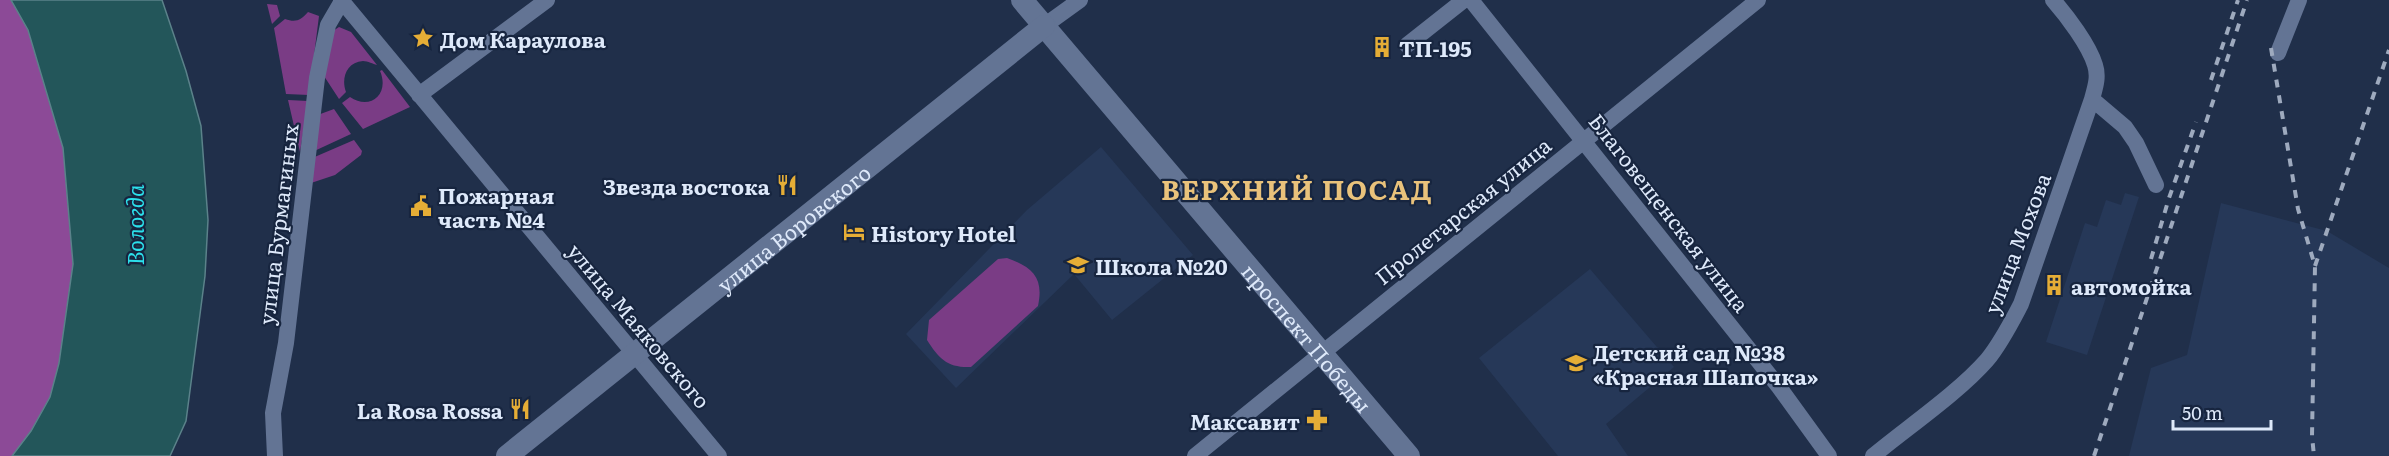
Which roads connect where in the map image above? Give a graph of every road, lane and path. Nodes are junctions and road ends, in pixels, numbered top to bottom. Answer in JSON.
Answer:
{"nodes":[{"id":1,"x":547,"y":0,"type":"edge"},
{"id":2,"x":1022,"y":0,"type":"edge"},
{"id":3,"x":1080,"y":0,"type":"edge"},
{"id":4,"x":1464,"y":0,"type":"edge"},
{"id":5,"x":1471,"y":0,"type":"edge"},
{"id":6,"x":1758,"y":0,"type":"edge"},
{"id":7,"x":2053,"y":0,"type":"edge"},
{"id":8,"x":2299,"y":0,"type":"edge"},
{"id":9,"x":342,"y":1,"type":"edge"},
{"id":10,"x":1044,"y":26,"type":"junction"},
{"id":11,"x":1407,"y":45,"type":"dead end"},
{"id":12,"x":2278,"y":53,"type":"dead end"},
{"id":13,"x":419,"y":95,"type":"junction"},
{"id":14,"x":2092,"y":99,"type":"junction"},
{"id":15,"x":1584,"y":140,"type":"junction"},
{"id":16,"x":2156,"y":185,"type":"dead end"},
{"id":17,"x":635,"y":353,"type":"junction"},
{"id":18,"x":1321,"y":353,"type":"junction"},
{"id":19,"x":275,"y":456,"type":"edge"},
{"id":20,"x":507,"y":456,"type":"edge"},
{"id":21,"x":719,"y":456,"type":"edge"},
{"id":22,"x":1195,"y":456,"type":"edge"},
{"id":23,"x":1408,"y":456,"type":"edge"},
{"id":24,"x":1829,"y":456,"type":"edge"},
{"id":25,"x":1873,"y":456,"type":"edge"}],
"edges":[{"from":1,"to":13,"type":"street"},
{"from":2,"to":10,"type":"street","name":"проспект Победы"},
{"from":3,"to":10,"type":"street","name":"улица Воровского"},
{"from":4,"to":11,"type":"street"},
{"from":5,"to":15,"type":"street","name":"Благовещенская улица"},
{"from":6,"to":15,"type":"street","name":"Пролетарская улица"},
{"from":7,"to":14,"type":"street","name":"улица Мохова"},
{"from":8,"to":12,"type":"street"},
{"from":9,"to":13,"type":"street","name":"улица Маяковского"},
{"from":9,"to":19,"type":"street","name":"улица Бурмагиных"},
{"from":10,"to":17,"type":"street","name":"улица Воровского"},
{"from":10,"to":18,"type":"street","name":"проспект Победы"},
{"from":13,"to":17,"type":"street","name":"улица Маяковского"},
{"from":14,"to":16,"type":"street"},
{"from":14,"to":25,"type":"street","name":"улица Мохова"},
{"from":15,"to":18,"type":"street","name":"Пролетарская улица"},
{"from":15,"to":24,"type":"street","name":"Благовещенская улица"},
{"from":17,"to":20,"type":"street","name":"улица Воровского"},
{"from":17,"to":21,"type":"street","name":"улица Маяковского"},
{"from":18,"to":22,"type":"street","name":"Пролетарская улица"},
{"from":18,"to":23,"type":"street","name":"проспект Победы"}]}
